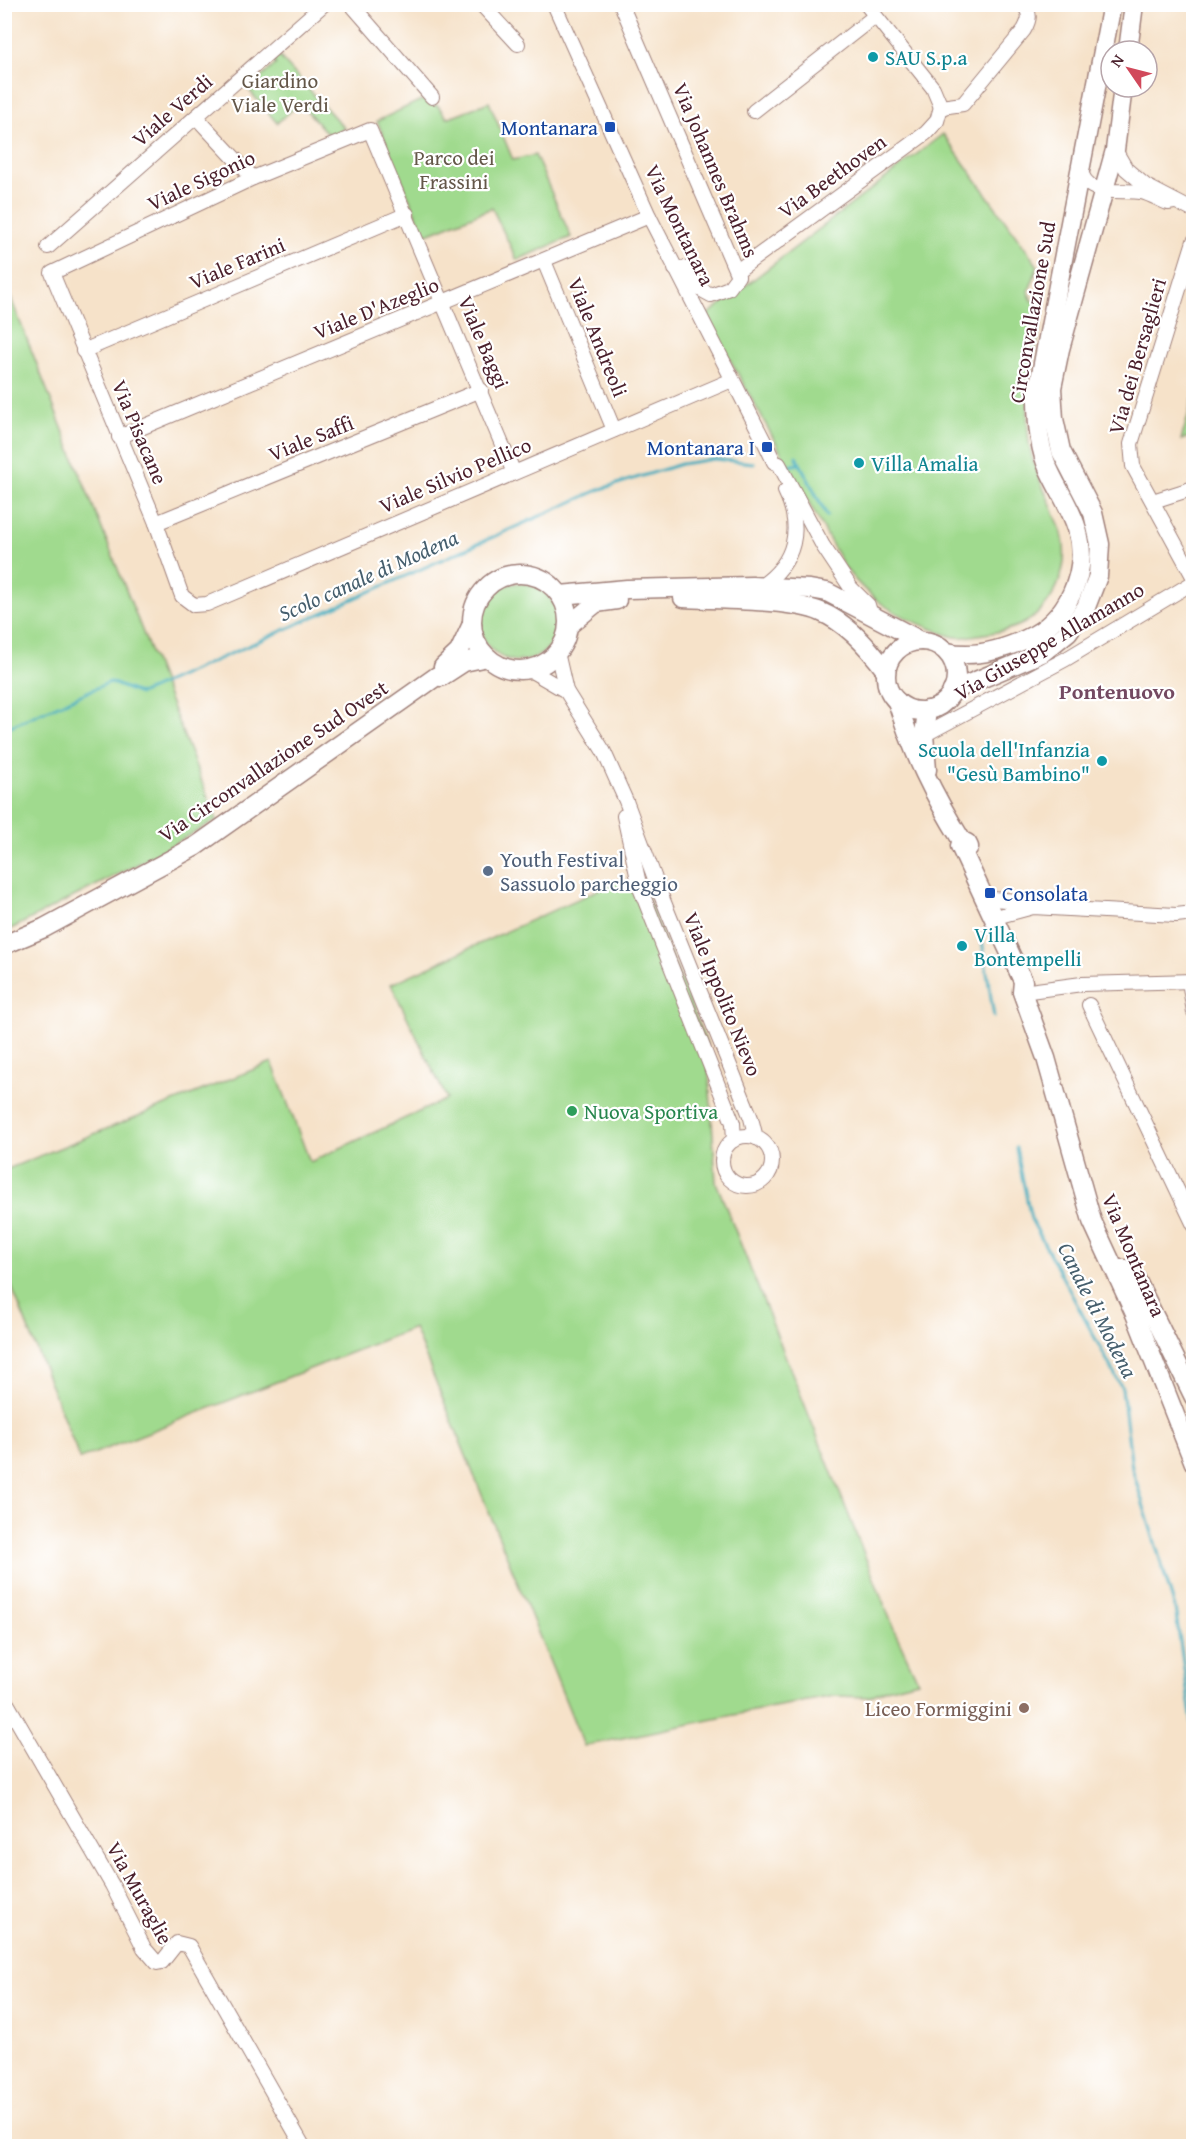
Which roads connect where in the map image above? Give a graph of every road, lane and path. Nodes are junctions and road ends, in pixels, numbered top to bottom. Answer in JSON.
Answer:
{"nodes":[{"id":1,"x":324,"y":4,"type":"edge"},
{"id":2,"x":351,"y":4,"type":"edge"},
{"id":3,"x":481,"y":4,"type":"edge"},
{"id":4,"x":554,"y":4,"type":"edge"},
{"id":5,"x":621,"y":4,"type":"edge"},
{"id":6,"x":866,"y":4,"type":"edge"},
{"id":7,"x":1023,"y":4,"type":"edge"},
{"id":8,"x":1112,"y":4,"type":"edge"},
{"id":9,"x":1134,"y":4,"type":"edge"},
{"id":10,"x":875,"y":16,"type":"junction"},
{"id":11,"x":1130,"y":39,"type":"edge"},
{"id":12,"x":518,"y":44,"type":"dead end"},
{"id":13,"x":432,"y":97,"type":"dead end"},
{"id":14,"x":1122,"y":99,"type":"edge"},
{"id":15,"x":941,"y":107,"type":"junction"},
{"id":16,"x":754,"y":111,"type":"dead end"},
{"id":17,"x":196,"y":117,"type":"junction"},
{"id":18,"x":370,"y":130,"type":"joint"},
{"id":19,"x":1115,"y":150,"type":"junction"},
{"id":20,"x":1080,"y":168,"type":"junction"},
{"id":21,"x":253,"y":178,"type":"junction"},
{"id":22,"x":1106,"y":191,"type":"junction"},
{"id":23,"x":1174,"y":202,"type":"junction"},
{"id":24,"x":1194,"y":212,"type":"edge"},
{"id":25,"x":407,"y":214,"type":"junction"},
{"id":26,"x":649,"y":216,"type":"junction"},
{"id":27,"x":1194,"y":241,"type":"edge"},
{"id":28,"x":48,"y":247,"type":"dead end"},
{"id":29,"x":544,"y":261,"type":"junction"},
{"id":30,"x":675,"y":269,"type":"junction"},
{"id":31,"x":737,"y":271,"type":"junction"},
{"id":32,"x":52,"y":273,"type":"joint"},
{"id":33,"x":445,"y":303,"type":"junction"},
{"id":34,"x":83,"y":351,"type":"junction"},
{"id":35,"x":732,"y":380,"type":"junction"},
{"id":36,"x":481,"y":390,"type":"junction"},
{"id":37,"x":614,"y":430,"type":"junction"},
{"id":38,"x":119,"y":437,"type":"junction"},
{"id":39,"x":774,"y":462,"type":"junction"},
{"id":40,"x":514,"y":473,"type":"junction"},
{"id":41,"x":1194,"y":488,"type":"edge"},
{"id":42,"x":1153,"y":501,"type":"junction"},
{"id":43,"x":156,"y":524,"type":"junction"},
{"id":44,"x":1194,"y":580,"type":"edge"},
{"id":45,"x":761,"y":586,"type":"junction"},
{"id":46,"x":560,"y":595,"type":"junction"},
{"id":47,"x":194,"y":605,"type":"joint"},
{"id":48,"x":871,"y":615,"type":"junction"},
{"id":49,"x":472,"y":624,"type":"junction"},
{"id":50,"x":568,"y":626,"type":"junction"},
{"id":51,"x":921,"y":641,"type":"junction"},
{"id":52,"x":557,"y":652,"type":"junction"},
{"id":53,"x":947,"y":652,"type":"junction"},
{"id":54,"x":487,"y":657,"type":"junction"},
{"id":55,"x":528,"y":669,"type":"junction"},
{"id":56,"x":886,"y":671,"type":"junction"},
{"id":57,"x":437,"y":676,"type":"junction"},
{"id":58,"x":566,"y":691,"type":"junction"},
{"id":59,"x":952,"y":691,"type":"junction"},
{"id":60,"x":897,"y":701,"type":"junction"},
{"id":61,"x":927,"y":710,"type":"junction"},
{"id":62,"x":924,"y":735,"type":"junction"},
{"id":63,"x":929,"y":784,"type":"junction"},
{"id":64,"x":623,"y":799,"type":"junction"},
{"id":65,"x":995,"y":911,"type":"junction"},
{"id":66,"x":1194,"y":913,"type":"edge"},
{"id":67,"x":4,"y":945,"type":"edge"},
{"id":68,"x":1192,"y":981,"type":"edge"},
{"id":69,"x":1022,"y":992,"type":"junction"},
{"id":70,"x":1089,"y":1005,"type":"dead end"},
{"id":71,"x":1194,"y":1012,"type":"edge"},
{"id":72,"x":756,"y":1138,"type":"junction"},
{"id":73,"x":734,"y":1140,"type":"junction"},
{"id":74,"x":1194,"y":1225,"type":"edge"},
{"id":75,"x":1116,"y":1269,"type":"junction"},
{"id":76,"x":1194,"y":1396,"type":"edge"},
{"id":77,"x":1194,"y":1463,"type":"edge"},
{"id":78,"x":4,"y":1698,"type":"edge"},
{"id":79,"x":303,"y":2146,"type":"edge"}],
"edges":[{"from":1,"to":17,"type":"street","name":"Viale Verdi"},
{"from":2,"to":13,"type":"street"},
{"from":3,"to":12,"type":"street"},
{"from":4,"to":26,"type":"street","name":"Via Montanara"},
{"from":5,"to":31,"type":"street","name":"Via Johannes Brahms"},
{"from":6,"to":10,"type":"street"},
{"from":7,"to":15,"type":"street"},
{"from":8,"to":20,"type":"main road","name":"Circonvallazione Sud"},
{"from":9,"to":11,"type":"main road"},
{"from":10,"to":15,"type":"street"},
{"from":10,"to":16,"type":"street"},
{"from":14,"to":19,"type":"main road","name":"Circonvallazione Sud"},
{"from":15,"to":31,"type":"street","name":"Via Beethoven"},
{"from":17,"to":21,"type":"street"},
{"from":17,"to":28,"type":"street","name":"Viale Verdi"},
{"from":18,"to":21,"type":"street","name":"Viale Sigonio"},
{"from":18,"to":25,"type":"street","name":"Viale Baggi"},
{"from":19,"to":22,"type":"main road","name":"Circonvallazione Sud"},
{"from":19,"to":23,"type":"street"},
{"from":20,"to":22,"type":"street"},
{"from":20,"to":53,"type":"main road","name":"Circonvallazione Sud"},
{"from":21,"to":32,"type":"street","name":"Viale Sigonio"},
{"from":22,"to":23,"type":"street"},
{"from":22,"to":59,"type":"main road","name":"Circonvallazione Sud"},
{"from":23,"to":24,"type":"street"},
{"from":25,"to":33,"type":"street","name":"Viale Baggi"},
{"from":25,"to":34,"type":"street","name":"Viale Farini"},
{"from":26,"to":29,"type":"street","name":"Viale D'Azeglio"},
{"from":26,"to":30,"type":"street","name":"Via Montanara"},
{"from":27,"to":42,"type":"street","name":"Via dei Bersaglieri"},
{"from":29,"to":33,"type":"street","name":"Viale D'Azeglio"},
{"from":29,"to":37,"type":"street","name":"Viale Andreoli"},
{"from":30,"to":31,"type":"street","name":"Via Johannes Brahms"},
{"from":30,"to":35,"type":"street","name":"Via Montanara"},
{"from":32,"to":34,"type":"street","name":"Via Pisacane"},
{"from":33,"to":36,"type":"street","name":"Viale Baggi"},
{"from":33,"to":38,"type":"street","name":"Viale D'Azeglio"},
{"from":34,"to":38,"type":"street","name":"Via Pisacane"},
{"from":35,"to":37,"type":"street","name":"Viale Silvio Pellico"},
{"from":35,"to":39,"type":"street","name":"Via Montanara"},
{"from":36,"to":40,"type":"street","name":"Viale Baggi"},
{"from":36,"to":43,"type":"street","name":"Viale Saffi"},
{"from":37,"to":40,"type":"street","name":"Viale Silvio Pellico"},
{"from":38,"to":43,"type":"street","name":"Via Pisacane"},
{"from":39,"to":45,"type":"street","name":"Via Montanara"},
{"from":39,"to":48,"type":"street","name":"Via Montanara"},
{"from":40,"to":47,"type":"street","name":"Viale Silvio Pellico"},
{"from":41,"to":42,"type":"street"},
{"from":42,"to":44,"type":"street","name":"Via dei Bersaglieri"},
{"from":43,"to":47,"type":"street","name":"Via Pisacane"},
{"from":44,"to":62,"type":"street","name":"Via Giuseppe Allamanno"},
{"from":45,"to":46,"type":"main road","name":"Circonvallazione Sud"},
{"from":45,"to":48,"type":"main road","name":"Circonvallazione Sud"},
{"from":46,"to":49,"type":"main road","name":"Via Circonvallazione Sud Ovest"},
{"from":46,"to":50,"type":"main road"},
{"from":48,"to":51,"type":"main road","name":"Circonvallazione Sud"},
{"from":49,"to":54,"type":"main road"},
{"from":49,"to":57,"type":"main road","name":"Via Circonvallazione Sud Ovest"},
{"from":50,"to":52,"type":"main road"},
{"from":50,"to":56,"type":"main road"},
{"from":51,"to":53,"type":"main road","name":"Circonvallazione Sud"},
{"from":51,"to":56,"type":"main road"},
{"from":52,"to":55,"type":"main road"},
{"from":52,"to":58,"type":"street","name":"Viale Ippolito Nievo"},
{"from":53,"to":59,"type":"main road"},
{"from":54,"to":55,"type":"main road"},
{"from":54,"to":57,"type":"main road","name":"Via Circonvallazione Sud Ovest"},
{"from":55,"to":58,"type":"street","name":"Viale Ippolito Nievo"},
{"from":56,"to":60,"type":"main road"},
{"from":57,"to":67,"type":"main road","name":"Via Circonvallazione Sud Ovest"},
{"from":58,"to":64,"type":"street","name":"Viale Ippolito Nievo"},
{"from":59,"to":61,"type":"main road","name":"Circonvallazione Sud"},
{"from":60,"to":61,"type":"main road"},
{"from":60,"to":63,"type":"main road","name":"Via Montanara"},
{"from":61,"to":62,"type":"main road","name":"Via Montanara"},
{"from":62,"to":63,"type":"main road","name":"Via Montanara"},
{"from":63,"to":65,"type":"main road","name":"Via Montanara"},
{"from":64,"to":72,"type":"street","name":"Viale Ippolito Nievo"},
{"from":64,"to":73,"type":"street","name":"Viale Ippolito Nievo"},
{"from":65,"to":66,"type":"street"},
{"from":65,"to":69,"type":"main road","name":"Via Montanara"},
{"from":68,"to":69,"type":"street"},
{"from":68,"to":71,"type":"street"},
{"from":69,"to":75,"type":"main road","name":"Via Montanara"},
{"from":70,"to":74,"type":"street"},
{"from":72,"to":73,"type":"street"},
{"from":72,"to":73,"type":"street"},
{"from":75,"to":76,"type":"main road"},
{"from":75,"to":77,"type":"main road","name":"Via Montanara"},
{"from":78,"to":79,"type":"street","name":"Via Muraglie"}]}
